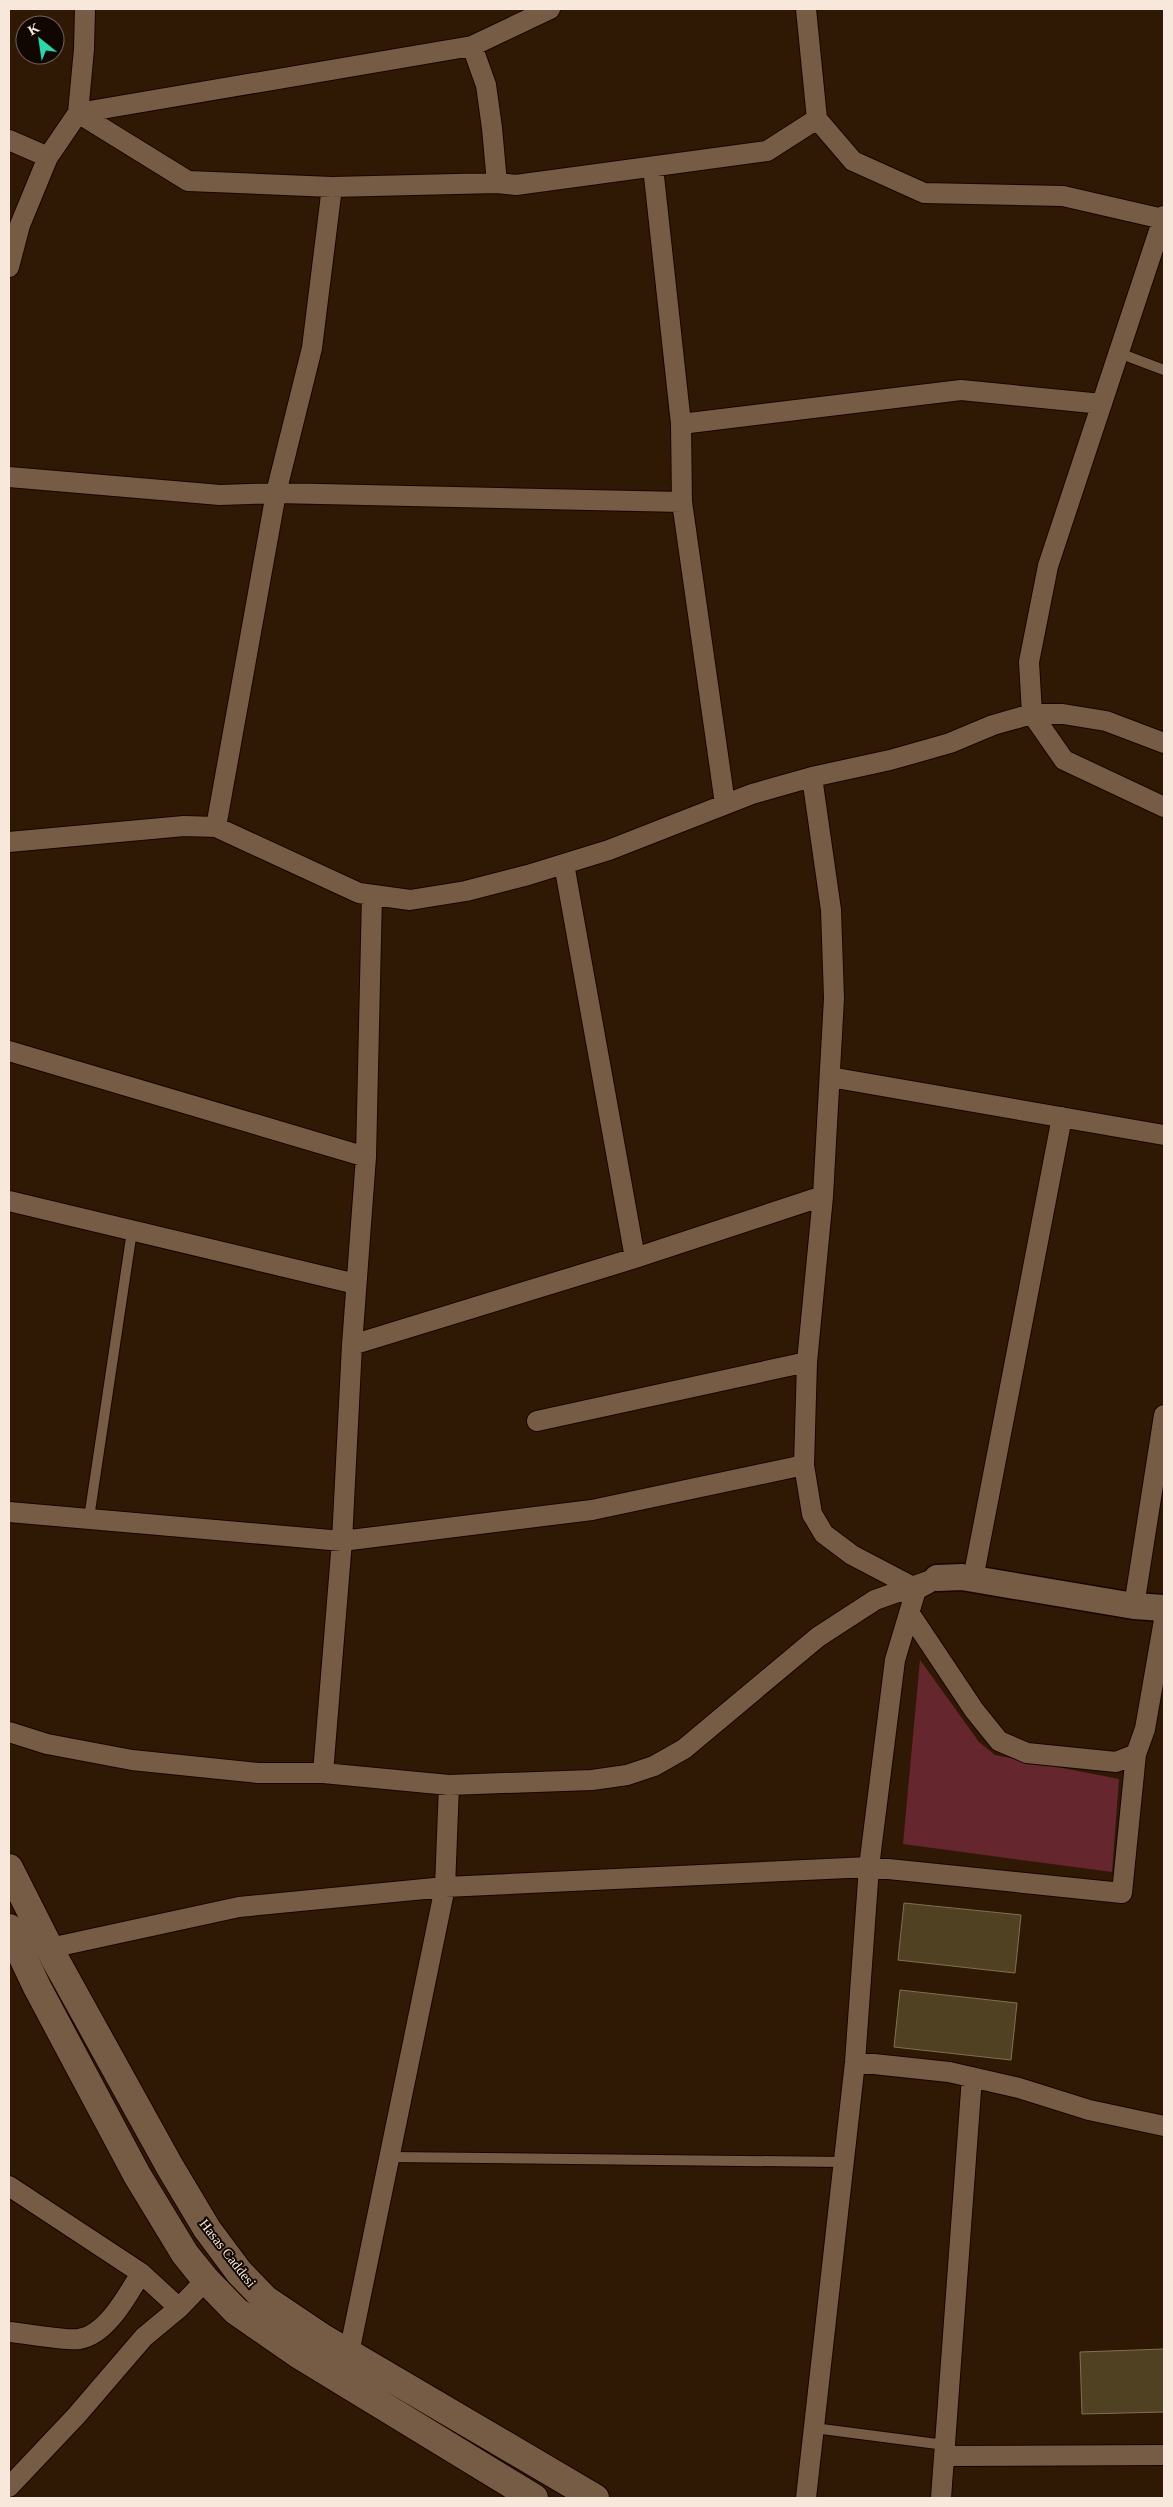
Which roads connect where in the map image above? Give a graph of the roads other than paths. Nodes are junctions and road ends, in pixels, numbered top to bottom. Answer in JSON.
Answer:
{"nodes":[{"id":1,"x":85,"y":9,"type":"edge"},
{"id":2,"x":550,"y":9,"type":"edge"},
{"id":3,"x":806,"y":9,"type":"edge"},
{"id":4,"x":472,"y":46,"type":"junction"},
{"id":5,"x":78,"y":113,"type":"junction"},
{"id":6,"x":818,"y":119,"type":"junction"},
{"id":7,"x":9,"y":140,"type":"edge"},
{"id":8,"x":48,"y":157,"type":"junction"},
{"id":9,"x":653,"y":167,"type":"junction"},
{"id":10,"x":497,"y":183,"type":"junction"},
{"id":11,"x":332,"y":186,"type":"junction"},
{"id":12,"x":1164,"y":218,"type":"edge"},
{"id":13,"x":9,"y":267,"type":"edge"},
{"id":14,"x":1119,"y":353,"type":"junction"},
{"id":15,"x":1164,"y":370,"type":"edge"},
{"id":16,"x":1102,"y":404,"type":"junction"},
{"id":17,"x":681,"y":424,"type":"junction"},
{"id":18,"x":9,"y":477,"type":"edge"},
{"id":19,"x":276,"y":493,"type":"junction"},
{"id":20,"x":682,"y":502,"type":"junction"},
{"id":21,"x":1032,"y":714,"type":"junction"},
{"id":22,"x":1164,"y":743,"type":"edge"},
{"id":23,"x":812,"y":777,"type":"junction"},
{"id":24,"x":725,"y":804,"type":"junction"},
{"id":25,"x":1164,"y":807,"type":"edge"},
{"id":26,"x":216,"y":827,"type":"junction"},
{"id":27,"x":9,"y":842,"type":"edge"},
{"id":28,"x":564,"y":864,"type":"junction"},
{"id":29,"x":372,"y":895,"type":"junction"},
{"id":30,"x":9,"y":1052,"type":"edge"},
{"id":31,"x":830,"y":1077,"type":"junction"},
{"id":32,"x":1062,"y":1117,"type":"junction"},
{"id":33,"x":1164,"y":1135,"type":"edge"},
{"id":34,"x":366,"y":1157,"type":"junction"},
{"id":35,"x":823,"y":1196,"type":"junction"},
{"id":36,"x":9,"y":1201,"type":"edge"},
{"id":37,"x":132,"y":1231,"type":"junction"},
{"id":38,"x":636,"y":1258,"type":"junction"},
{"id":39,"x":356,"y":1284,"type":"junction"},
{"id":40,"x":352,"y":1344,"type":"junction"},
{"id":41,"x":808,"y":1362,"type":"junction"},
{"id":42,"x":1164,"y":1415,"type":"edge"},
{"id":43,"x":537,"y":1421,"type":"dead end"},
{"id":44,"x":804,"y":1465,"type":"junction"},
{"id":45,"x":9,"y":1512,"type":"edge"},
{"id":46,"x":89,"y":1518,"type":"junction"},
{"id":47,"x":342,"y":1542,"type":"junction"},
{"id":48,"x":937,"y":1578,"type":"junction"},
{"id":49,"x":973,"y":1579,"type":"junction"},
{"id":50,"x":912,"y":1587,"type":"junction"},
{"id":51,"x":1134,"y":1606,"type":"junction"},
{"id":52,"x":1164,"y":1608,"type":"edge"},
{"id":53,"x":910,"y":1614,"type":"junction"},
{"id":54,"x":1164,"y":1620,"type":"edge"},
{"id":55,"x":15,"y":1736,"type":"edge"},
{"id":56,"x":1136,"y":1754,"type":"junction"},
{"id":57,"x":323,"y":1772,"type":"junction"},
{"id":58,"x":449,"y":1785,"type":"junction"},
{"id":59,"x":869,"y":1867,"type":"junction"},
{"id":60,"x":9,"y":1868,"type":"edge"},
{"id":61,"x":445,"y":1887,"type":"junction"},
{"id":62,"x":9,"y":1928,"type":"edge"},
{"id":63,"x":50,"y":1948,"type":"junction"},
{"id":64,"x":855,"y":2062,"type":"junction"},
{"id":65,"x":972,"y":2077,"type":"junction"},
{"id":66,"x":1164,"y":2126,"type":"edge"},
{"id":67,"x":390,"y":2157,"type":"junction"},
{"id":68,"x":843,"y":2162,"type":"junction"},
{"id":69,"x":9,"y":2186,"type":"edge"},
{"id":70,"x":141,"y":2272,"type":"junction"},
{"id":71,"x":206,"y":2280,"type":"junction"},
{"id":72,"x":180,"y":2308,"type":"junction"},
{"id":73,"x":9,"y":2332,"type":"edge"},
{"id":74,"x":349,"y":2353,"type":"junction"},
{"id":75,"x":814,"y":2428,"type":"junction"},
{"id":76,"x":945,"y":2450,"type":"junction"},
{"id":77,"x":1164,"y":2455,"type":"edge"},
{"id":78,"x":9,"y":2487,"type":"edge"},
{"id":79,"x":534,"y":2498,"type":"edge"},
{"id":80,"x":595,"y":2498,"type":"edge"},
{"id":81,"x":806,"y":2498,"type":"edge"},
{"id":82,"x":941,"y":2498,"type":"edge"}],
"edges":[{"from":1,"to":5,"type":"street"},
{"from":2,"to":4,"type":"street"},
{"from":3,"to":6,"type":"street"},
{"from":4,"to":5,"type":"street"},
{"from":4,"to":10,"type":"street"},
{"from":5,"to":8,"type":"street"},
{"from":5,"to":11,"type":"street"},
{"from":6,"to":9,"type":"street"},
{"from":6,"to":12,"type":"street"},
{"from":7,"to":8,"type":"street"},
{"from":8,"to":13,"type":"street"},
{"from":9,"to":10,"type":"street"},
{"from":9,"to":17,"type":"street"},
{"from":10,"to":11,"type":"street"},
{"from":11,"to":19,"type":"street"},
{"from":12,"to":14,"type":"street"},
{"from":14,"to":15,"type":"lane"},
{"from":14,"to":16,"type":"street"},
{"from":16,"to":17,"type":"street"},
{"from":16,"to":21,"type":"street"},
{"from":17,"to":20,"type":"street"},
{"from":18,"to":19,"type":"street"},
{"from":19,"to":20,"type":"street"},
{"from":19,"to":26,"type":"street"},
{"from":20,"to":24,"type":"street"},
{"from":21,"to":22,"type":"street"},
{"from":21,"to":23,"type":"street"},
{"from":21,"to":25,"type":"street"},
{"from":23,"to":24,"type":"street"},
{"from":23,"to":31,"type":"street"},
{"from":24,"to":28,"type":"street"},
{"from":26,"to":27,"type":"street"},
{"from":26,"to":29,"type":"street"},
{"from":28,"to":29,"type":"street"},
{"from":28,"to":38,"type":"street"},
{"from":29,"to":34,"type":"street"},
{"from":30,"to":34,"type":"street"},
{"from":31,"to":32,"type":"street"},
{"from":31,"to":35,"type":"street"},
{"from":32,"to":33,"type":"street"},
{"from":32,"to":49,"type":"street"},
{"from":34,"to":39,"type":"street"},
{"from":35,"to":38,"type":"street"},
{"from":35,"to":41,"type":"street"},
{"from":36,"to":37,"type":"street"},
{"from":37,"to":39,"type":"street"},
{"from":37,"to":46,"type":"lane"},
{"from":38,"to":40,"type":"street"},
{"from":39,"to":40,"type":"street"},
{"from":40,"to":47,"type":"street"},
{"from":41,"to":43,"type":"street"},
{"from":41,"to":44,"type":"street"},
{"from":42,"to":51,"type":"street"},
{"from":44,"to":47,"type":"street"},
{"from":44,"to":50,"type":"street"},
{"from":45,"to":46,"type":"street"},
{"from":46,"to":47,"type":"street"},
{"from":47,"to":57,"type":"street"},
{"from":48,"to":49,"type":"street"},
{"from":48,"to":50,"type":"street"},
{"from":48,"to":53,"type":"street"},
{"from":49,"to":51,"type":"street"},
{"from":50,"to":58,"type":"street"},
{"from":51,"to":52,"type":"street"},
{"from":53,"to":56,"type":"street"},
{"from":53,"to":59,"type":"street"},
{"from":54,"to":56,"type":"street"},
{"from":55,"to":57,"type":"street"},
{"from":56,"to":59,"type":"street"},
{"from":57,"to":58,"type":"street"},
{"from":58,"to":61,"type":"street"},
{"from":59,"to":61,"type":"street"},
{"from":59,"to":64,"type":"street"},
{"from":60,"to":63,"type":"main road","name":"Hasas Caddesi"},
{"from":61,"to":63,"type":"street"},
{"from":61,"to":67,"type":"street"},
{"from":62,"to":71,"type":"main road"},
{"from":63,"to":74,"type":"main road","name":"Hasas Caddesi"},
{"from":64,"to":65,"type":"street"},
{"from":64,"to":68,"type":"street"},
{"from":65,"to":66,"type":"street"},
{"from":65,"to":76,"type":"street"},
{"from":67,"to":68,"type":"lane"},
{"from":67,"to":74,"type":"street"},
{"from":68,"to":75,"type":"street"},
{"from":69,"to":70,"type":"street"},
{"from":70,"to":72,"type":"street"},
{"from":70,"to":73,"type":"street"},
{"from":71,"to":72,"type":"street"},
{"from":71,"to":79,"type":"main road"},
{"from":72,"to":78,"type":"street"},
{"from":74,"to":80,"type":"main road","name":"Hasas Caddesi"},
{"from":75,"to":76,"type":"lane"},
{"from":75,"to":81,"type":"street"},
{"from":76,"to":77,"type":"street"},
{"from":76,"to":82,"type":"street"}]}
